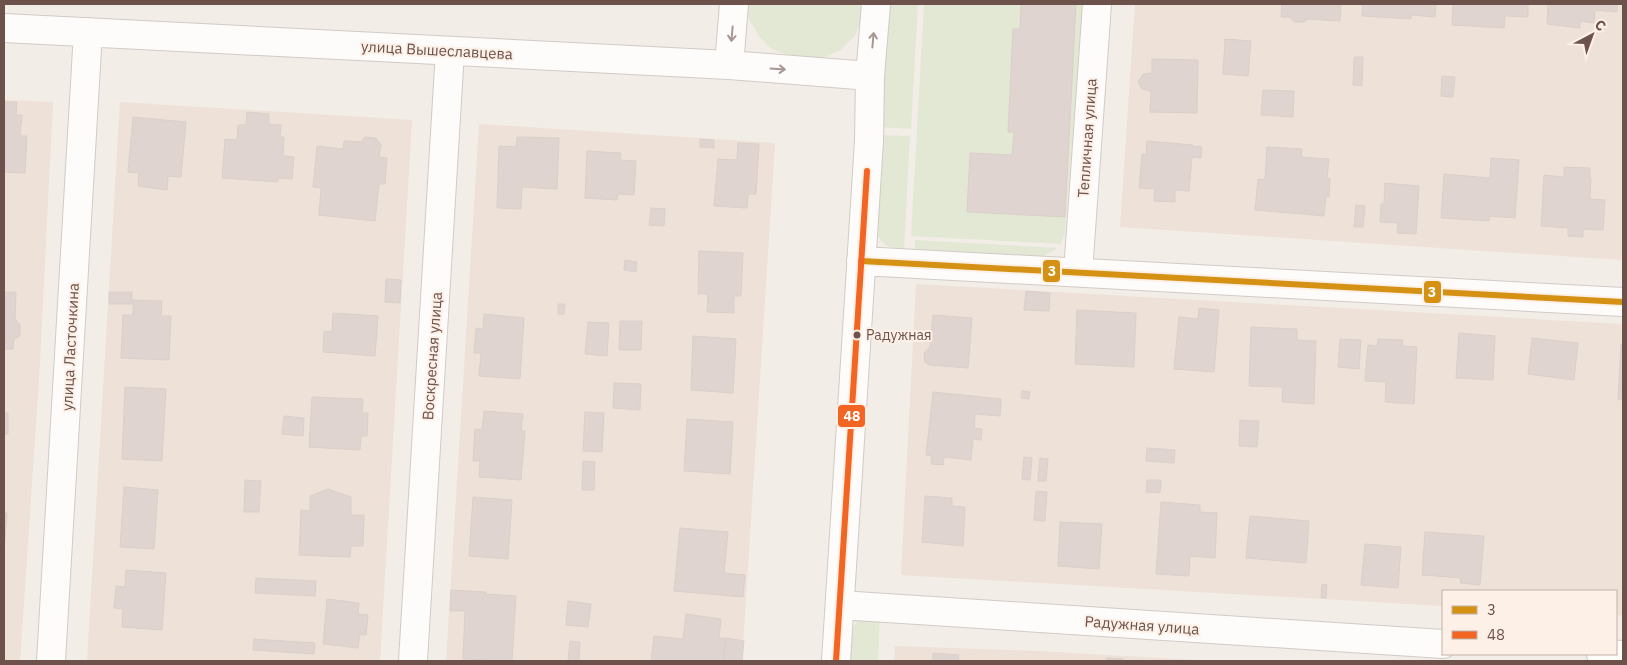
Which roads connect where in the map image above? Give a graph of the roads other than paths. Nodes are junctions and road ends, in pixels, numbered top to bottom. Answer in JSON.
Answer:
{"nodes":[{"id":1,"x":734,"y":4,"type":"edge"},
{"id":2,"x":876,"y":4,"type":"edge"},
{"id":3,"x":1097,"y":4,"type":"edge"},
{"id":4,"x":4,"y":28,"type":"edge"},
{"id":5,"x":88,"y":32,"type":"junction"},
{"id":6,"x":450,"y":51,"type":"junction"},
{"id":7,"x":729,"y":65,"type":"junction"},
{"id":8,"x":870,"y":76,"type":"junction"},
{"id":9,"x":861,"y":260,"type":"junction"},
{"id":10,"x":1078,"y":272,"type":"junction"},
{"id":11,"x":1623,"y":302,"type":"edge"},
{"id":12,"x":840,"y":604,"type":"junction"},
{"id":13,"x":1442,"y":644,"type":"edge"},
{"id":14,"x":51,"y":661,"type":"edge"},
{"id":15,"x":413,"y":661,"type":"edge"},
{"id":16,"x":836,"y":661,"type":"edge"}],
"edges":[{"from":1,"to":7,"type":"street","one_way":true},
{"from":8,"to":2,"type":"street","one_way":true},
{"from":3,"to":10,"type":"street","name":"Тепличная улица"},
{"from":4,"to":5,"type":"street","name":"улица Вышеславцева"},
{"from":5,"to":6,"type":"street","name":"улица Вышеславцева"},
{"from":5,"to":14,"type":"street","name":"улица Ласточкина"},
{"from":6,"to":7,"type":"street","name":"улица Вышеславцева"},
{"from":6,"to":15,"type":"street","name":"Воскресная улица"},
{"from":7,"to":8,"type":"street","name":"улица Вышеславцева","one_way":true},
{"from":8,"to":9,"type":"street"},
{"from":9,"to":10,"type":"street"},
{"from":9,"to":12,"type":"street"},
{"from":10,"to":11,"type":"street"},
{"from":12,"to":13,"type":"street","name":"Радужная улица"},
{"from":12,"to":16,"type":"street"}]}
